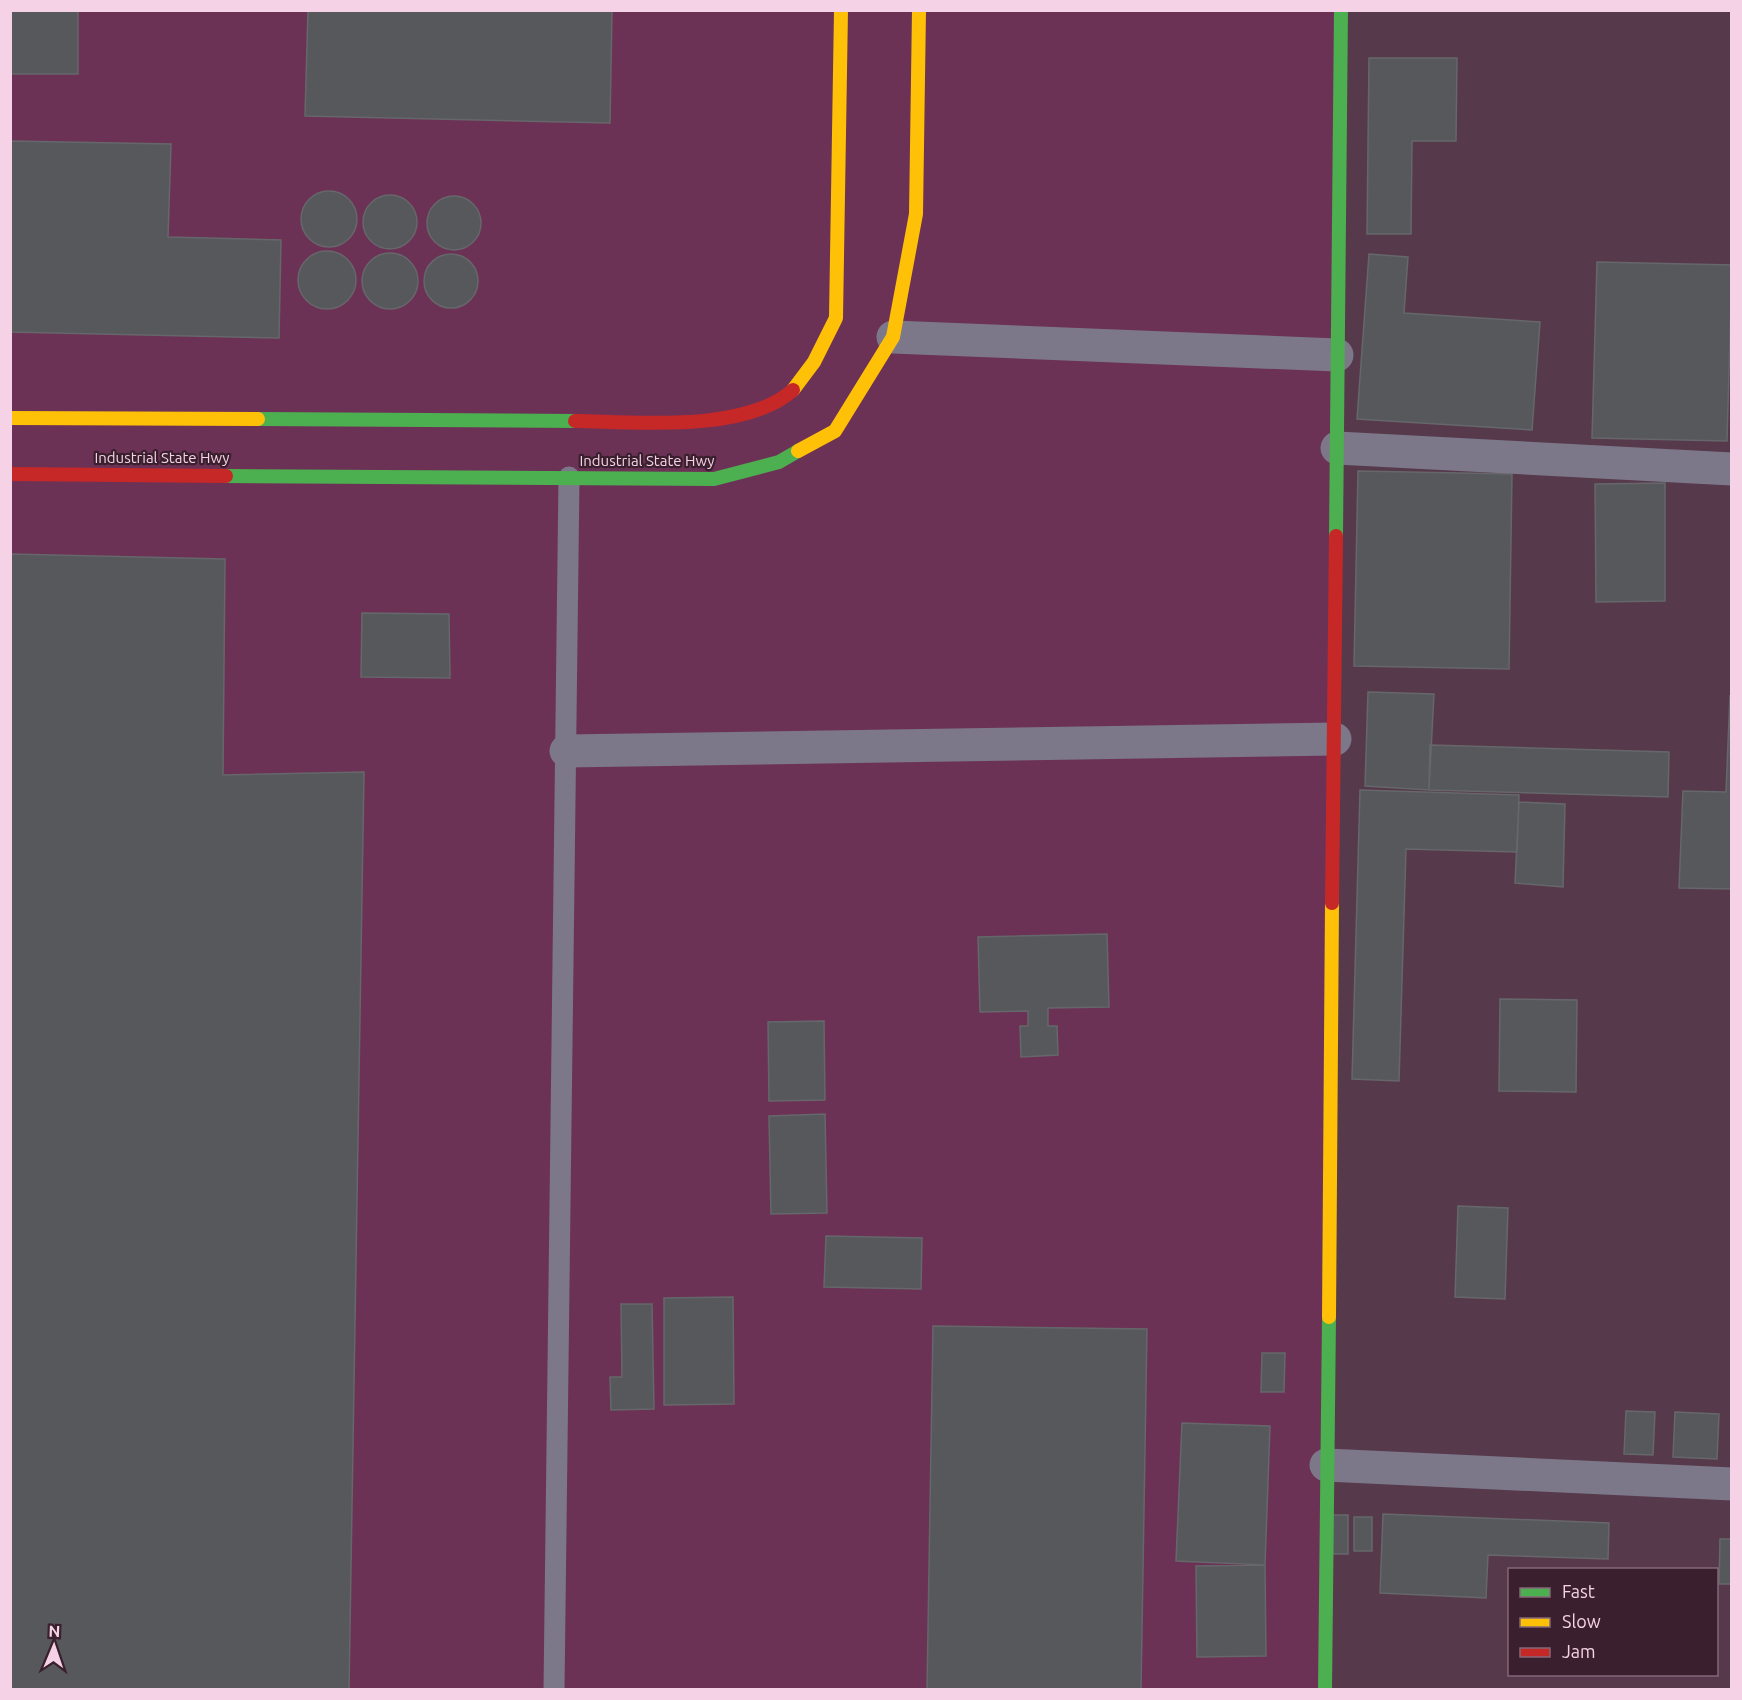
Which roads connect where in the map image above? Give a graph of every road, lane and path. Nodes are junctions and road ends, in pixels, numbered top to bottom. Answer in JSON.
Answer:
{"nodes":[{"id":1,"x":841,"y":10,"type":"edge"},
{"id":2,"x":919,"y":10,"type":"edge"},
{"id":3,"x":1341,"y":10,"type":"edge"},
{"id":4,"x":893,"y":337,"type":"junction"},
{"id":5,"x":1337,"y":355,"type":"junction"},
{"id":6,"x":10,"y":418,"type":"edge"},
{"id":7,"x":1337,"y":447,"type":"junction"},
{"id":8,"x":1731,"y":469,"type":"edge"},
{"id":9,"x":10,"y":474,"type":"edge"},
{"id":10,"x":569,"y":477,"type":"junction"},
{"id":11,"x":1335,"y":739,"type":"junction"},
{"id":12,"x":566,"y":751,"type":"junction"},
{"id":13,"x":1326,"y":1465,"type":"junction"},
{"id":14,"x":1731,"y":1484,"type":"edge"},
{"id":15,"x":554,"y":1689,"type":"edge"},
{"id":16,"x":1325,"y":1689,"type":"edge"}],
"edges":[{"from":1,"to":6,"type":"main road"},
{"from":2,"to":4,"type":"main road","name":"Industrial State Hwy"},
{"from":3,"to":5,"type":"main road"},
{"from":4,"to":5,"type":"street"},
{"from":4,"to":10,"type":"main road","name":"Industrial State Hwy"},
{"from":5,"to":7,"type":"main road"},
{"from":7,"to":8,"type":"street"},
{"from":7,"to":11,"type":"main road"},
{"from":9,"to":10,"type":"main road","name":"Industrial State Hwy"},
{"from":10,"to":12,"type":"lane"},
{"from":11,"to":12,"type":"street"},
{"from":11,"to":13,"type":"main road"},
{"from":12,"to":15,"type":"lane"},
{"from":13,"to":14,"type":"street"},
{"from":13,"to":16,"type":"main road"}]}
